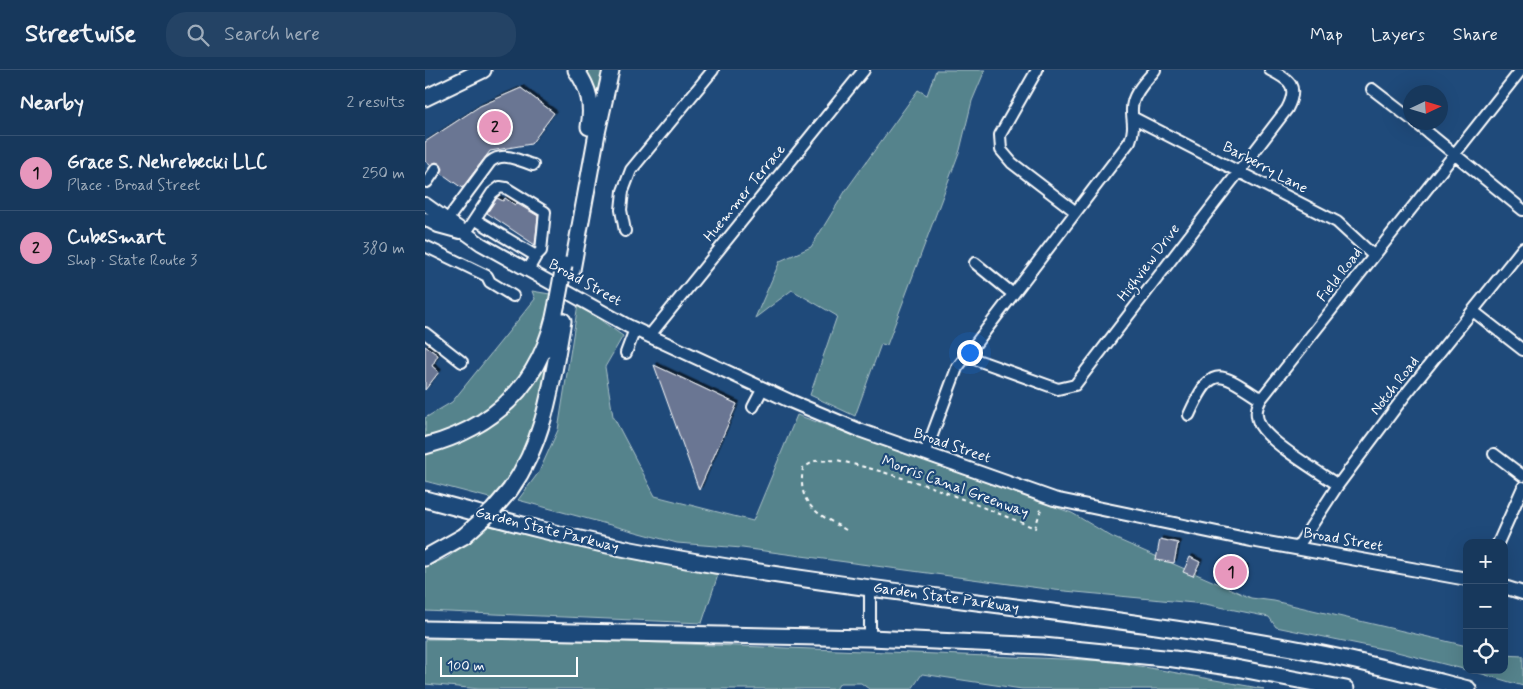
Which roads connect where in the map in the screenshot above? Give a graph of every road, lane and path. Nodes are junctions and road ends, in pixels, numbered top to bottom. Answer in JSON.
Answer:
{"nodes":[{"id":1,"x":462,"y":70,"type":"edge"},
{"id":2,"x":483,"y":70,"type":"edge"},
{"id":3,"x":576,"y":70,"type":"edge"},
{"id":4,"x":611,"y":70,"type":"edge"},
{"id":5,"x":713,"y":70,"type":"edge"},
{"id":6,"x":864,"y":70,"type":"edge"},
{"id":7,"x":1037,"y":70,"type":"edge"},
{"id":8,"x":1155,"y":70,"type":"edge"},
{"id":9,"x":1270,"y":70,"type":"edge"},
{"id":10,"x":1521,"y":70,"type":"edge"},
{"id":11,"x":1372,"y":88,"type":"dead end"},
{"id":12,"x":425,"y":97,"type":"edge"},
{"id":13,"x":1403,"y":113,"type":"edge"},
{"id":14,"x":1134,"y":118,"type":"junction"},
{"id":15,"x":1425,"y":130,"type":"edge"},
{"id":16,"x":1455,"y":154,"type":"junction"},
{"id":17,"x":533,"y":165,"type":"dead end"},
{"id":18,"x":436,"y":170,"type":"dead end"},
{"id":19,"x":1239,"y":171,"type":"junction"},
{"id":20,"x":427,"y":182,"type":"dead end"},
{"id":21,"x":425,"y":204,"type":"edge"},
{"id":22,"x":1523,"y":210,"type":"edge"},
{"id":23,"x":1076,"y":212,"type":"junction"},
{"id":24,"x":425,"y":219,"type":"edge"},
{"id":25,"x":448,"y":219,"type":"junction"},
{"id":26,"x":476,"y":220,"type":"junction"},
{"id":27,"x":625,"y":231,"type":"dead end"},
{"id":28,"x":465,"y":234,"type":"junction"},
{"id":29,"x":425,"y":246,"type":"edge"},
{"id":30,"x":1523,"y":248,"type":"edge"},
{"id":31,"x":536,"y":256,"type":"junction"},
{"id":32,"x":1374,"y":256,"type":"junction"},
{"id":33,"x":975,"y":263,"type":"dead end"},
{"id":34,"x":568,"y":268,"type":"junction"},
{"id":35,"x":528,"y":270,"type":"junction"},
{"id":36,"x":1013,"y":294,"type":"junction"},
{"id":37,"x":513,"y":296,"type":"dead end"},
{"id":38,"x":561,"y":305,"type":"junction"},
{"id":39,"x":1473,"y":311,"type":"junction"},
{"id":40,"x":635,"y":329,"type":"junction"},
{"id":41,"x":425,"y":333,"type":"edge"},
{"id":42,"x":650,"y":335,"type":"junction"},
{"id":43,"x":1523,"y":350,"type":"edge"},
{"id":44,"x":625,"y":353,"type":"dead end"},
{"id":45,"x":966,"y":356,"type":"junction"},
{"id":46,"x":461,"y":362,"type":"dead end"},
{"id":47,"x":763,"y":388,"type":"junction"},
{"id":48,"x":1261,"y":399,"type":"junction"},
{"id":49,"x":753,"y":408,"type":"dead end"},
{"id":50,"x":1189,"y":415,"type":"dead end"},
{"id":51,"x":425,"y":446,"type":"edge"},
{"id":52,"x":925,"y":454,"type":"junction"},
{"id":53,"x":1494,"y":454,"type":"dead end"},
{"id":54,"x":1523,"y":476,"type":"edge"},
{"id":55,"x":1338,"y":485,"type":"junction"},
{"id":56,"x":1523,"y":487,"type":"edge"},
{"id":57,"x":1045,"y":497,"type":"junction"},
{"id":58,"x":425,"y":499,"type":"edge"},
{"id":59,"x":846,"y":530,"type":"dead end"},
{"id":60,"x":1500,"y":539,"type":"edge"},
{"id":61,"x":1297,"y":548,"type":"junction"},
{"id":62,"x":425,"y":558,"type":"edge"},
{"id":63,"x":1463,"y":578,"type":"edge"},
{"id":64,"x":870,"y":587,"type":"junction"},
{"id":65,"x":1508,"y":588,"type":"edge"},
{"id":66,"x":1523,"y":593,"type":"edge"},
{"id":67,"x":425,"y":629,"type":"edge"},
{"id":68,"x":870,"y":638,"type":"junction"},
{"id":69,"x":1345,"y":689,"type":"edge"},
{"id":70,"x":1468,"y":689,"type":"edge"}],
"edges":[{"from":1,"to":12,"type":"highway"},
{"from":2,"to":12,"type":"highway"},
{"from":3,"to":34,"type":"highway"},
{"from":4,"to":34,"type":"highway"},
{"from":5,"to":27,"type":"street"},
{"from":6,"to":42,"type":"street","name":"Huemmer Terrace"},
{"from":7,"to":23,"type":"street"},
{"from":8,"to":14,"type":"street"},
{"from":9,"to":19,"type":"street","name":"Highview Drive"},
{"from":10,"to":16,"type":"street","name":"Field Road"},
{"from":11,"to":13,"type":"street"},
{"from":14,"to":19,"type":"street","name":"Barberry Lane"},
{"from":14,"to":23,"type":"street"},
{"from":15,"to":16,"type":"street"},
{"from":16,"to":22,"type":"street"},
{"from":16,"to":32,"type":"street","name":"Field Road"},
{"from":17,"to":25,"type":"street"},
{"from":18,"to":20,"type":"street"},
{"from":19,"to":32,"type":"street","name":"Barberry Lane"},
{"from":19,"to":45,"type":"street","name":"Highview Drive"},
{"from":21,"to":25,"type":"main road","name":"Broad Street"},
{"from":23,"to":36,"type":"street"},
{"from":24,"to":28,"type":"main road","name":"Broad Street"},
{"from":25,"to":28,"type":"main road","name":"Broad Street"},
{"from":26,"to":28,"type":"street"},
{"from":26,"to":31,"type":"street"},
{"from":26,"to":31,"type":"street"},
{"from":28,"to":35,"type":"main road","name":"Broad Street"},
{"from":29,"to":37,"type":"street"},
{"from":30,"to":39,"type":"street","name":"Notch Road"},
{"from":31,"to":35,"type":"street"},
{"from":32,"to":48,"type":"street","name":"Field Road"},
{"from":33,"to":36,"type":"street"},
{"from":34,"to":38,"type":"highway"},
{"from":35,"to":40,"type":"main road","name":"Broad Street"},
{"from":36,"to":45,"type":"street"},
{"from":38,"to":51,"type":"highway"},
{"from":38,"to":62,"type":"highway","bridge":true},
{"from":39,"to":43,"type":"street"},
{"from":39,"to":55,"type":"street","name":"Notch Road"},
{"from":40,"to":42,"type":"main road","name":"Broad Street"},
{"from":40,"to":44,"type":"street"},
{"from":41,"to":46,"type":"street"},
{"from":42,"to":47,"type":"main road","name":"Broad Street"},
{"from":45,"to":52,"type":"street"},
{"from":47,"to":49,"type":"street"},
{"from":47,"to":52,"type":"main road","name":"Broad Street"},
{"from":48,"to":50,"type":"street"},
{"from":48,"to":55,"type":"street"},
{"from":52,"to":57,"type":"main road","name":"Broad Street"},
{"from":53,"to":54,"type":"street"},
{"from":55,"to":61,"type":"street","name":"Notch Road"},
{"from":56,"to":60,"type":"street"},
{"from":57,"to":59,"type":"path","name":"Morris Canal Greenway"},
{"from":57,"to":61,"type":"main road","name":"Broad Street"},
{"from":58,"to":64,"type":"highway","name":"Garden State Parkway"},
{"from":61,"to":63,"type":"main road","name":"Broad Street"},
{"from":64,"to":68,"type":"street"},
{"from":64,"to":70,"type":"highway","name":"Garden State Parkway"},
{"from":65,"to":66,"type":"main road"},
{"from":67,"to":68,"type":"highway"},
{"from":68,"to":69,"type":"highway"}]}
